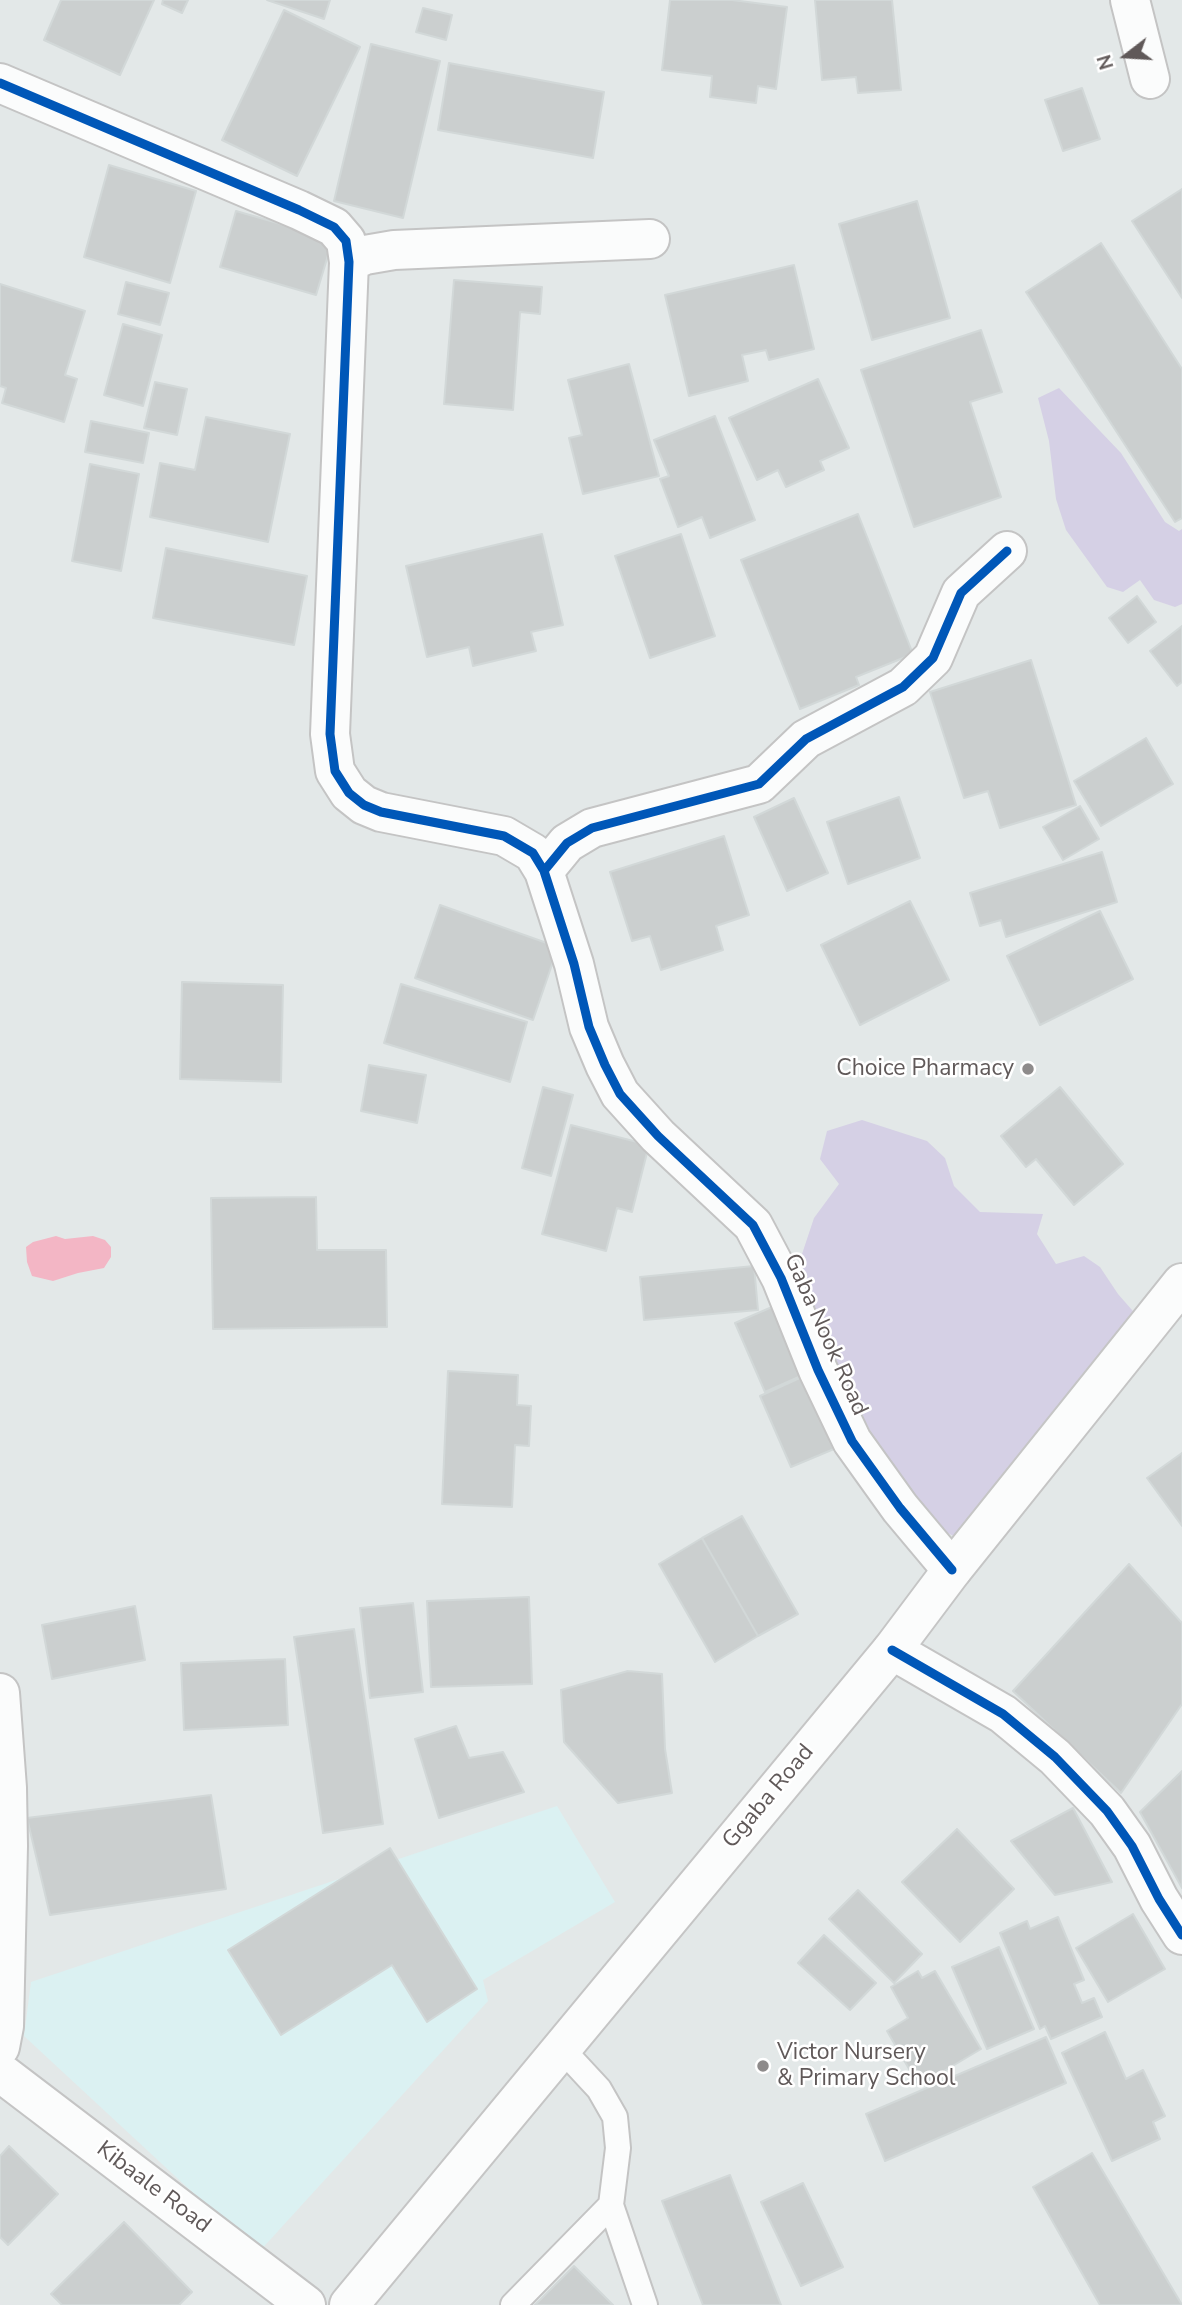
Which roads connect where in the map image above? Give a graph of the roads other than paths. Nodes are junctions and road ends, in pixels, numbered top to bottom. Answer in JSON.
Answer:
{"nodes":[{"id":1,"x":1130,"y":0,"type":"edge"},
{"id":2,"x":1150,"y":79,"type":"dead end"},
{"id":3,"x":0,"y":83,"type":"edge"},
{"id":4,"x":650,"y":239,"type":"dead end"},
{"id":5,"x":349,"y":262,"type":"junction"},
{"id":6,"x":1007,"y":551,"type":"dead end"},
{"id":7,"x":544,"y":872,"type":"junction"},
{"id":8,"x":1177,"y":1302,"type":"edge"},
{"id":9,"x":952,"y":1570,"type":"junction"},
{"id":10,"x":892,"y":1650,"type":"junction"},
{"id":11,"x":0,"y":1693,"type":"edge"},
{"id":12,"x":1182,"y":1935,"type":"edge"},
{"id":13,"x":0,"y":2047,"type":"edge"},
{"id":14,"x":561,"y":2048,"type":"junction"},
{"id":15,"x":0,"y":2072,"type":"edge"},
{"id":16,"x":611,"y":2205,"type":"junction"},
{"id":17,"x":306,"y":2305,"type":"edge"},
{"id":18,"x":349,"y":2305,"type":"edge"},
{"id":19,"x":513,"y":2305,"type":"edge"},
{"id":20,"x":645,"y":2305,"type":"edge"}],
"edges":[{"from":1,"to":2,"type":"street"},
{"from":3,"to":5,"type":"street"},
{"from":4,"to":5,"type":"street"},
{"from":5,"to":7,"type":"street","name":"Gaba Nook Road"},
{"from":6,"to":7,"type":"street"},
{"from":7,"to":9,"type":"street","name":"Gaba Nook Road"},
{"from":8,"to":9,"type":"street","name":"Ggaba Road"},
{"from":9,"to":10,"type":"street","name":"Ggaba Road"},
{"from":10,"to":12,"type":"street"},
{"from":10,"to":14,"type":"street","name":"Ggaba Road"},
{"from":11,"to":13,"type":"street"},
{"from":14,"to":16,"type":"lane"},
{"from":14,"to":18,"type":"street","name":"Ggaba Road"},
{"from":15,"to":17,"type":"street","name":"Kibaale Road"},
{"from":16,"to":19,"type":"lane"},
{"from":16,"to":20,"type":"lane"}]}
